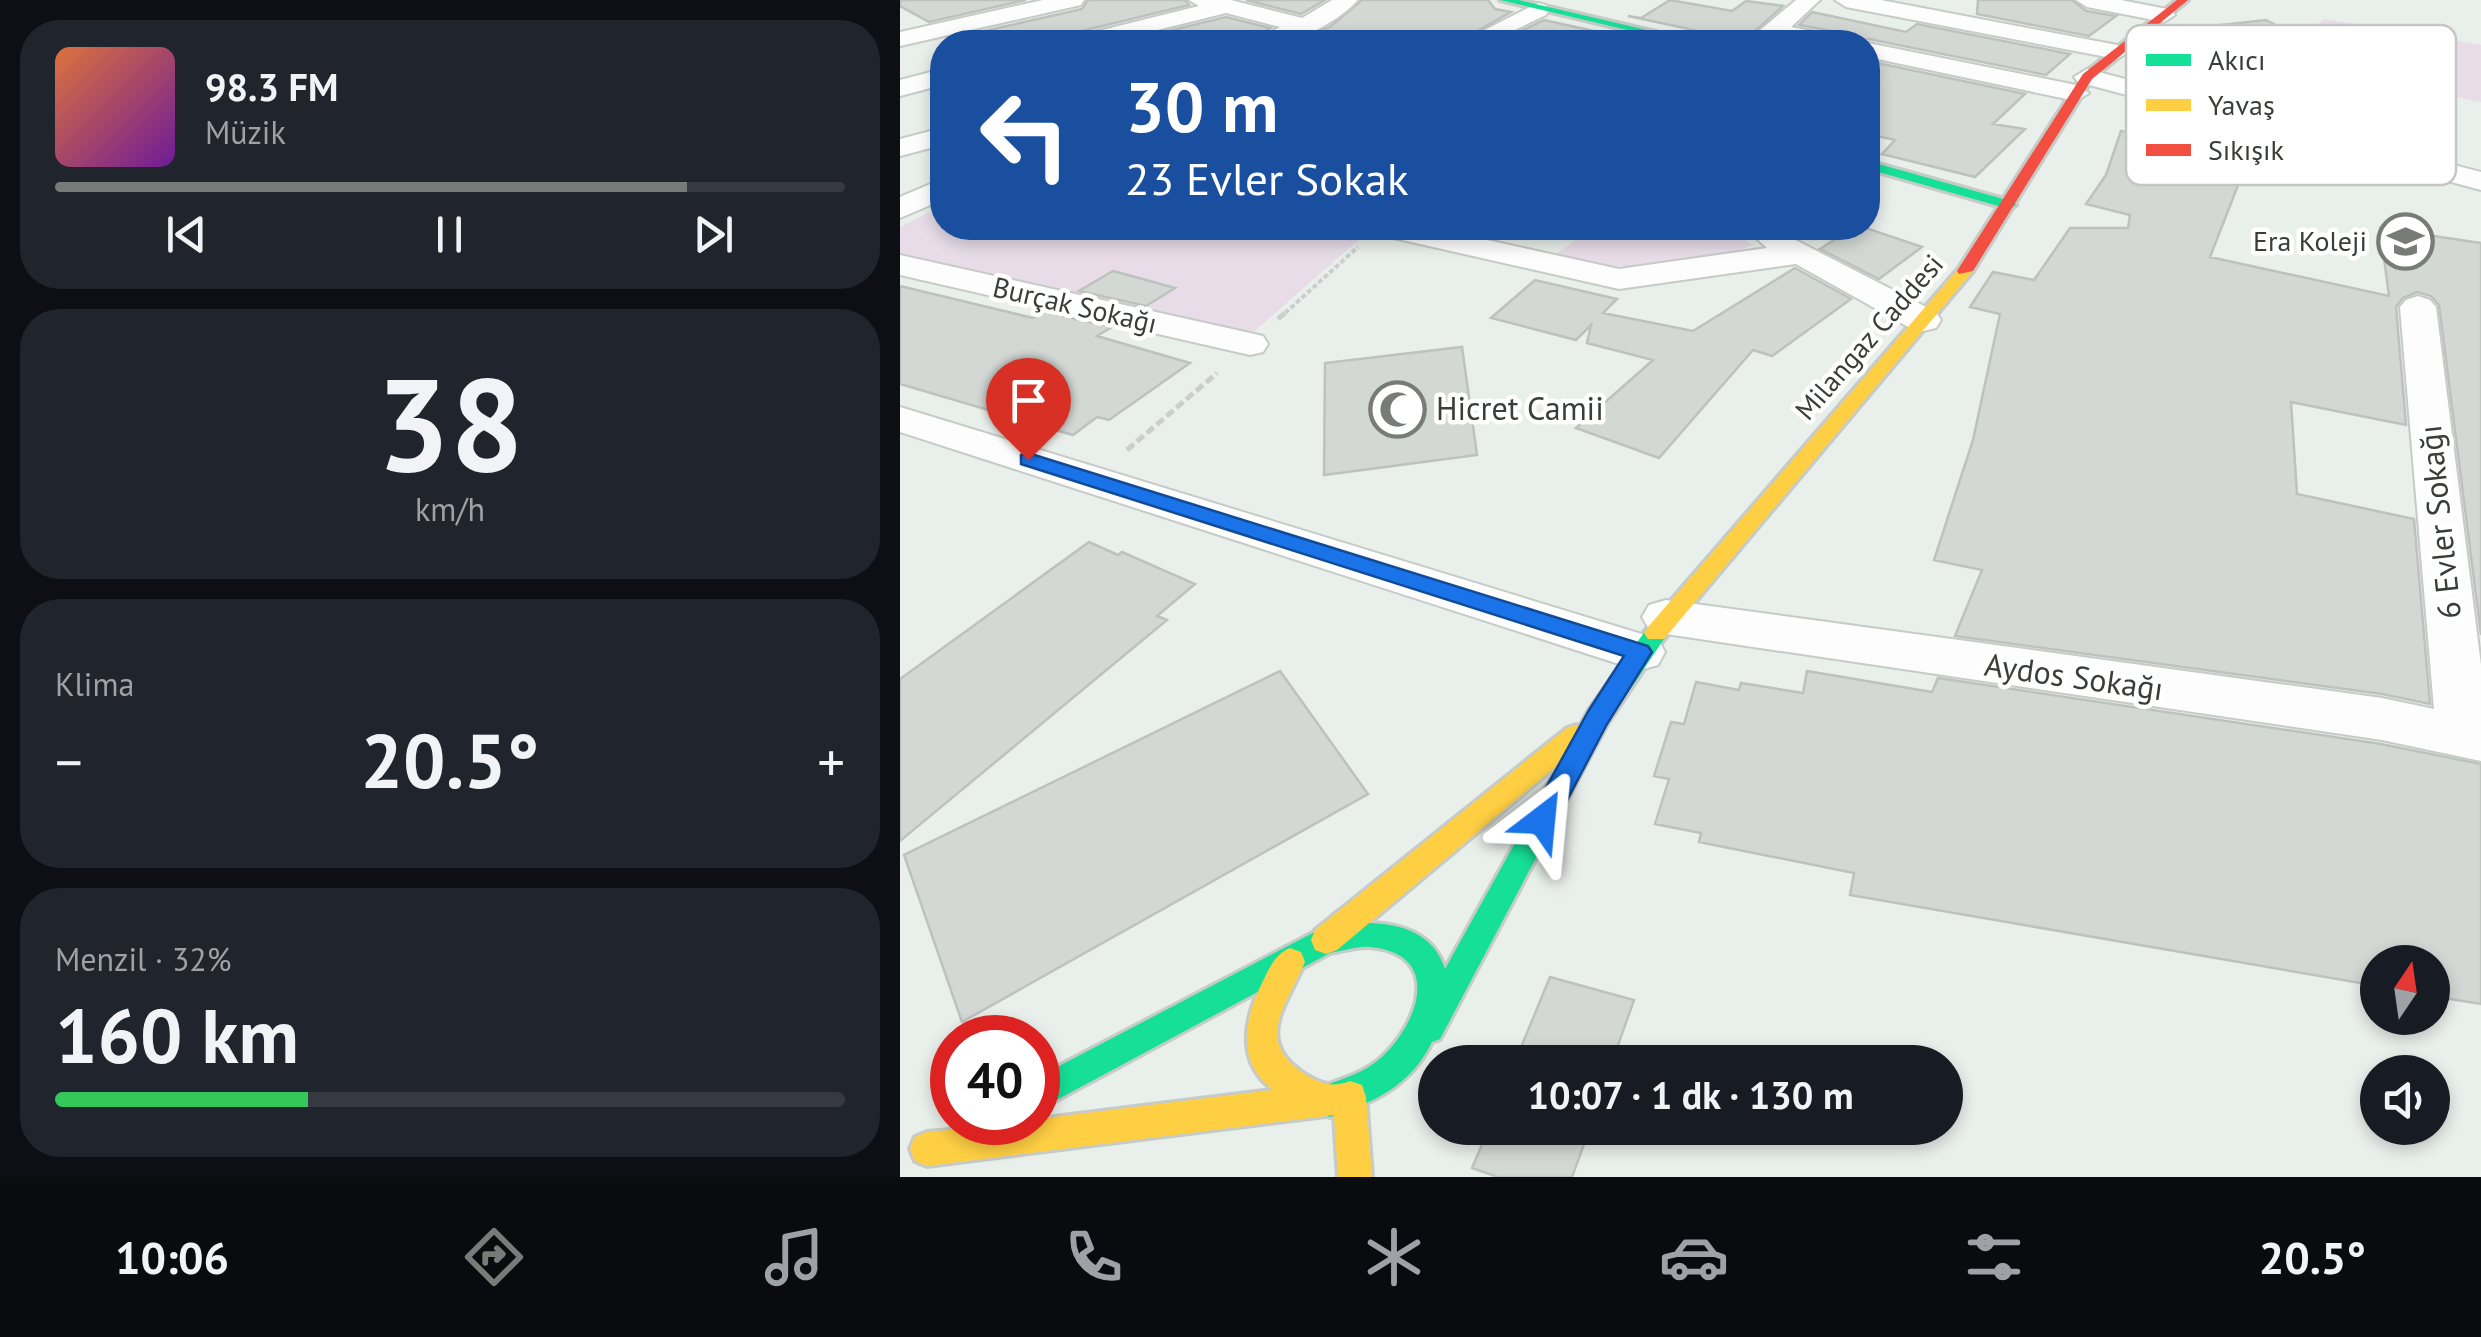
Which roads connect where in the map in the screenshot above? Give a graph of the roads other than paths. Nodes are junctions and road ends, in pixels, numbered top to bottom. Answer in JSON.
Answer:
{"nodes":[{"id":1,"x":1073,"y":0,"type":"edge"},
{"id":2,"x":1200,"y":0,"type":"edge"},
{"id":3,"x":1347,"y":0,"type":"edge"},
{"id":4,"x":1505,"y":0,"type":"edge"},
{"id":5,"x":1809,"y":0,"type":"edge"},
{"id":6,"x":1846,"y":0,"type":"edge"},
{"id":7,"x":2087,"y":0,"type":"edge"},
{"id":8,"x":2183,"y":0,"type":"edge"},
{"id":9,"x":1228,"y":6,"type":"junction"},
{"id":10,"x":1538,"y":10,"type":"junction"},
{"id":11,"x":2164,"y":14,"type":"junction"},
{"id":12,"x":2150,"y":25,"type":"edge"},
{"id":13,"x":1305,"y":26,"type":"junction"},
{"id":14,"x":940,"y":30,"type":"edge"},
{"id":15,"x":1131,"y":30,"type":"edge"},
{"id":16,"x":1293,"y":30,"type":"edge"},
{"id":17,"x":1497,"y":30,"type":"edge"},
{"id":18,"x":1634,"y":30,"type":"edge"},
{"id":19,"x":1773,"y":30,"type":"edge"},
{"id":20,"x":930,"y":32,"type":"edge"},
{"id":21,"x":900,"y":39,"type":"edge"},
{"id":22,"x":2126,"y":45,"type":"edge"},
{"id":23,"x":1880,"y":52,"type":"edge"},
{"id":24,"x":2117,"y":52,"type":"junction"},
{"id":25,"x":930,"y":80,"type":"edge"},
{"id":26,"x":2081,"y":85,"type":"junction"},
{"id":27,"x":900,"y":88,"type":"edge"},
{"id":28,"x":2126,"y":96,"type":"edge"},
{"id":29,"x":930,"y":140,"type":"edge"},
{"id":30,"x":900,"y":148,"type":"edge"},
{"id":31,"x":900,"y":157,"type":"edge"},
{"id":32,"x":930,"y":164,"type":"edge"},
{"id":33,"x":1880,"y":168,"type":"edge"},
{"id":34,"x":2456,"y":175,"type":"edge"},
{"id":35,"x":2481,"y":181,"type":"edge"},
{"id":36,"x":930,"y":194,"type":"edge"},
{"id":37,"x":2008,"y":205,"type":"junction"},
{"id":38,"x":900,"y":209,"type":"edge"},
{"id":39,"x":1445,"y":240,"type":"edge"},
{"id":40,"x":1775,"y":240,"type":"edge"},
{"id":41,"x":1799,"y":254,"type":"junction"},
{"id":42,"x":900,"y":265,"type":"edge"},
{"id":43,"x":2418,"y":307,"type":"dead end"},
{"id":44,"x":1923,"y":320,"type":"junction"},
{"id":45,"x":1250,"y":344,"type":"dead end"},
{"id":46,"x":900,"y":419,"type":"edge"},
{"id":47,"x":1653,"y":635,"type":"junction"},
{"id":48,"x":1598,"y":717,"type":"junction"},
{"id":49,"x":2472,"y":738,"type":"edge"},
{"id":50,"x":1326,"y":940,"type":"junction"},
{"id":51,"x":1290,"y":962,"type":"junction"},
{"id":52,"x":1430,"y":1028,"type":"junction"},
{"id":53,"x":1060,"y":1082,"type":"edge"},
{"id":54,"x":1350,"y":1096,"type":"junction"},
{"id":55,"x":1320,"y":1100,"type":"junction"},
{"id":56,"x":935,"y":1145,"type":"edge"},
{"id":57,"x":927,"y":1149,"type":"junction"},
{"id":58,"x":900,"y":1158,"type":"edge"},
{"id":59,"x":1355,"y":1177,"type":"edge"}],
"edges":[{"from":1,"to":14,"type":"street"},
{"from":2,"to":9,"type":"street"},
{"from":3,"to":13,"type":"street"},
{"from":4,"to":10,"type":"street"},
{"from":5,"to":19,"type":"street"},
{"from":6,"to":24,"type":"street"},
{"from":7,"to":11,"type":"street"},
{"from":8,"to":11,"type":"street","name":"Milangaz Caddesi"},
{"from":9,"to":13,"type":"street"},
{"from":9,"to":15,"type":"street"},
{"from":10,"to":17,"type":"street"},
{"from":10,"to":18,"type":"street"},
{"from":11,"to":12,"type":"street","name":"Milangaz Caddesi"},
{"from":13,"to":16,"type":"street"},
{"from":20,"to":21,"type":"street"},
{"from":22,"to":24,"type":"street","name":"Milangaz Caddesi"},
{"from":23,"to":26,"type":"street"},
{"from":24,"to":26,"type":"street","name":"Milangaz Caddesi"},
{"from":25,"to":27,"type":"street"},
{"from":26,"to":28,"type":"street"},
{"from":26,"to":37,"type":"street","name":"Milangaz Caddesi"},
{"from":29,"to":30,"type":"street"},
{"from":31,"to":32,"type":"street"},
{"from":33,"to":37,"type":"street"},
{"from":34,"to":35,"type":"street"},
{"from":36,"to":38,"type":"street"},
{"from":37,"to":44,"type":"street","name":"Milangaz Caddesi"},
{"from":39,"to":41,"type":"street"},
{"from":40,"to":41,"type":"street"},
{"from":41,"to":44,"type":"street"},
{"from":42,"to":45,"type":"street","name":"Burçak Sokağı"},
{"from":43,"to":49,"type":"street","name":"6 Evler Sokağı"},
{"from":44,"to":47,"type":"street","name":"Milangaz Caddesi"},
{"from":46,"to":47,"type":"street","name":"Aydos Sokağı"},
{"from":47,"to":48,"type":"street","name":"Milangaz Caddesi"},
{"from":47,"to":49,"type":"street","name":"Aydos Sokağı"},
{"from":48,"to":50,"type":"street","name":"Milangaz Caddesi"},
{"from":48,"to":52,"type":"street","name":"Milangaz Caddesi"},
{"from":50,"to":51,"type":"street","name":"Milangaz Caddesi"},
{"from":50,"to":52,"type":"street","name":"Milangaz Caddesi"},
{"from":51,"to":53,"type":"street","name":"Milangaz Caddesi"},
{"from":51,"to":55,"type":"street","name":"Milangaz Caddesi"},
{"from":52,"to":54,"type":"street","name":"Milangaz Caddesi"},
{"from":54,"to":55,"type":"street"},
{"from":54,"to":59,"type":"street"},
{"from":55,"to":57,"type":"street"},
{"from":56,"to":57,"type":"street"},
{"from":57,"to":58,"type":"street"}]}
